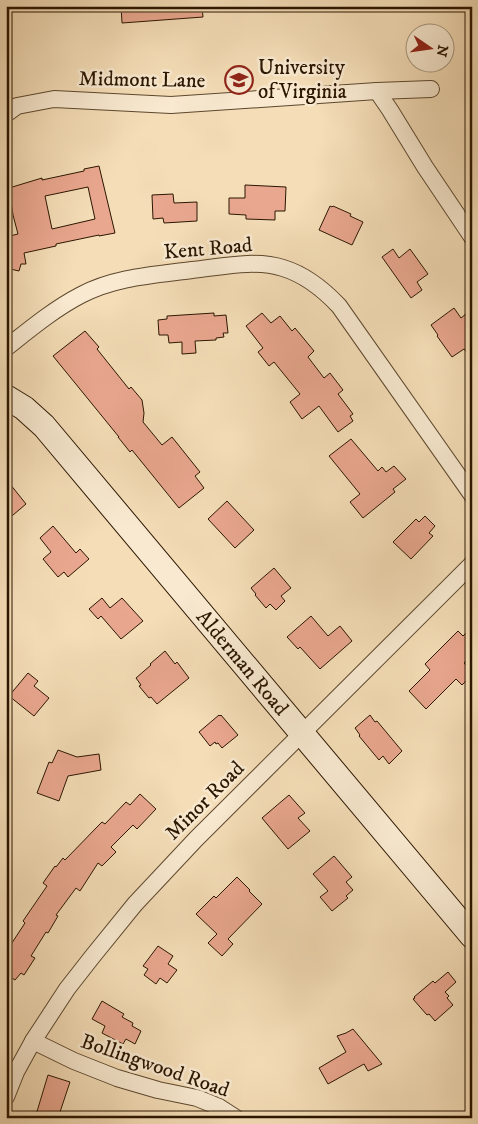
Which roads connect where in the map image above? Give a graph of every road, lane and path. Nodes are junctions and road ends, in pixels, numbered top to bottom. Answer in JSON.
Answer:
{"nodes":[{"id":1,"x":431,"y":89,"type":"dead end"},
{"id":2,"x":377,"y":91,"type":"junction"},
{"id":3,"x":6,"y":114,"type":"edge"},
{"id":4,"x":472,"y":237,"type":"edge"},
{"id":5,"x":6,"y":348,"type":"edge"},
{"id":6,"x":6,"y":397,"type":"edge"},
{"id":7,"x":472,"y":495,"type":"edge"},
{"id":8,"x":472,"y":564,"type":"edge"},
{"id":9,"x":302,"y":734,"type":"junction"},
{"id":10,"x":472,"y":936,"type":"edge"},
{"id":11,"x":33,"y":1041,"type":"junction"},
{"id":12,"x":6,"y":1097,"type":"edge"},
{"id":13,"x":236,"y":1118,"type":"edge"}],
"edges":[{"from":1,"to":2,"type":"street","name":"Midmont Lane"},
{"from":2,"to":3,"type":"street","name":"Midmont Lane"},
{"from":2,"to":4,"type":"street"},
{"from":5,"to":7,"type":"street","name":"Kent Road"},
{"from":6,"to":9,"type":"main road","name":"Alderman Road"},
{"from":8,"to":9,"type":"street","name":"Minor Road"},
{"from":9,"to":10,"type":"main road","name":"Alderman Road"},
{"from":9,"to":11,"type":"street","name":"Minor Road"},
{"from":11,"to":12,"type":"street","name":"Minor Road"},
{"from":11,"to":13,"type":"street","name":"Bollingwood Road"}]}
